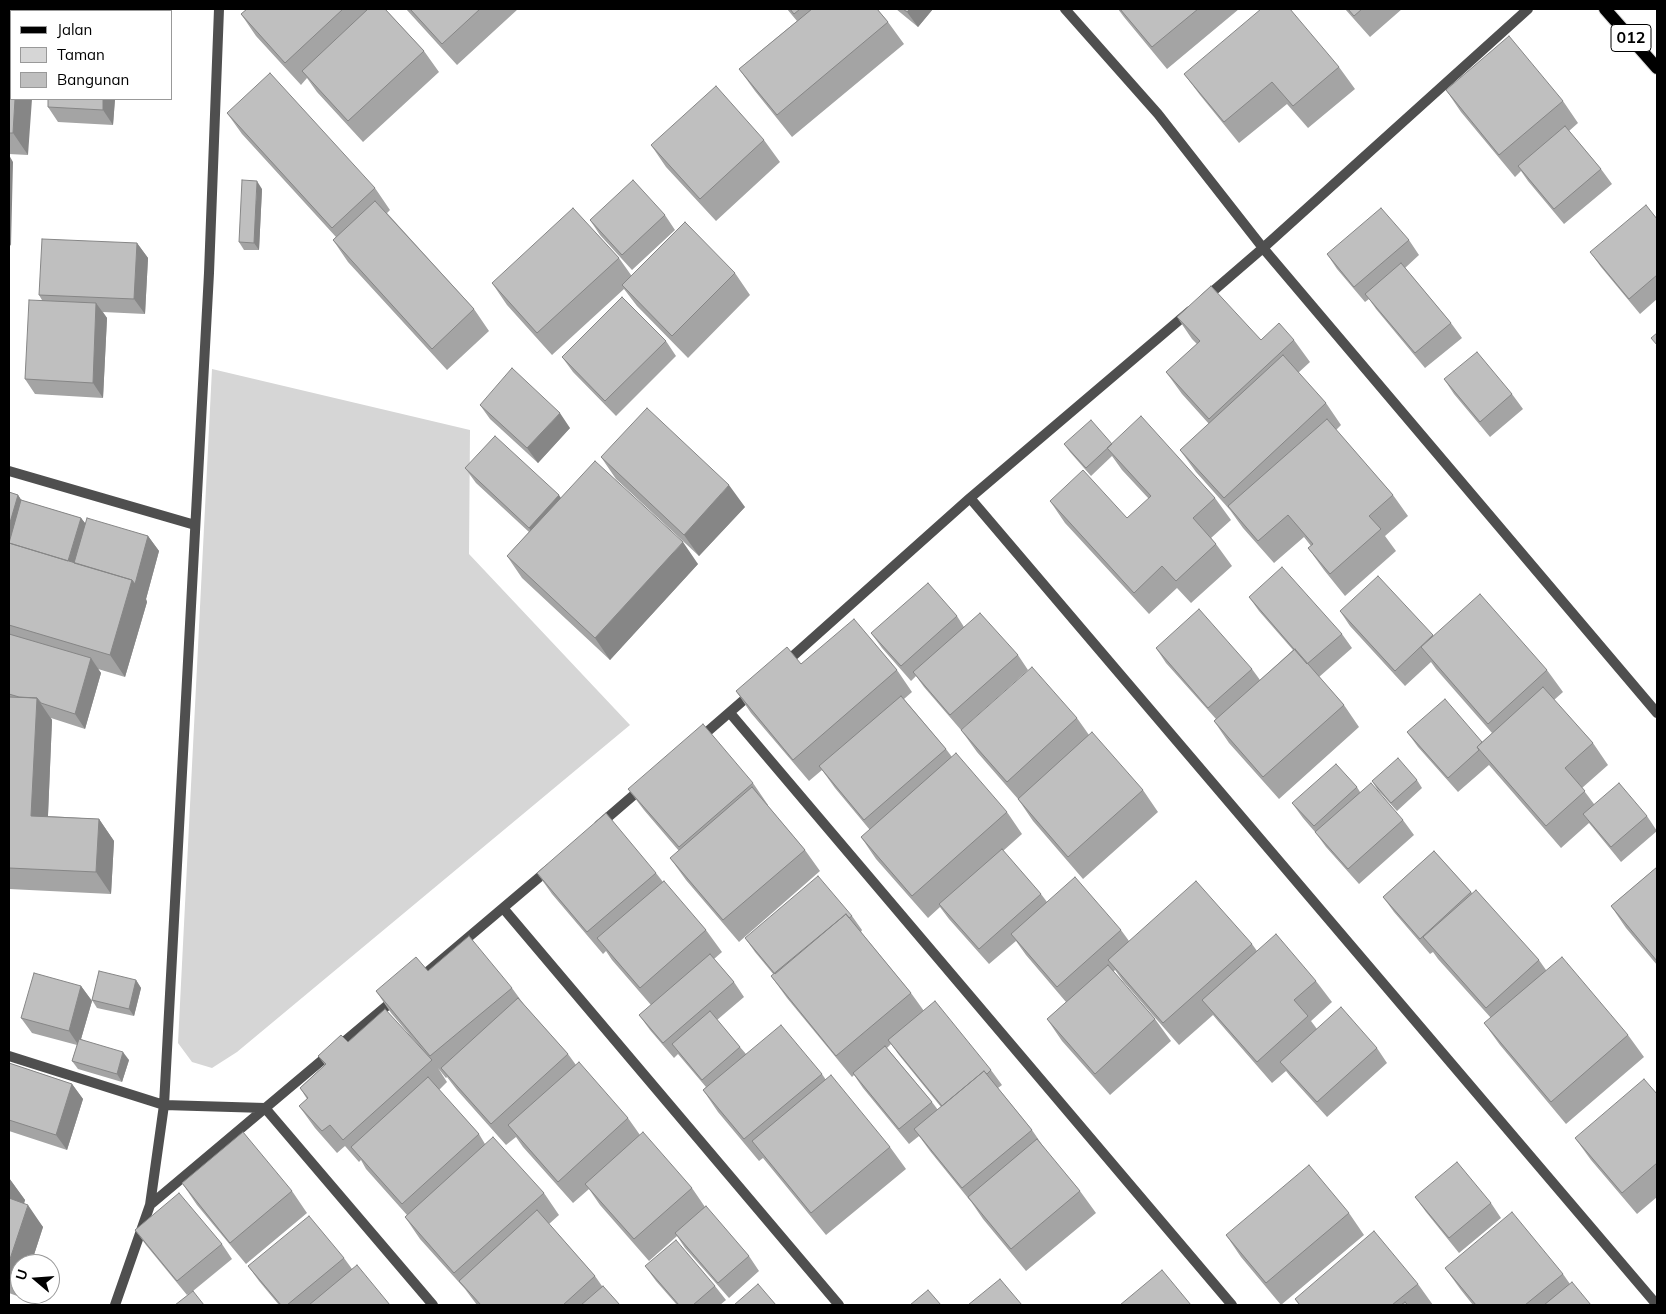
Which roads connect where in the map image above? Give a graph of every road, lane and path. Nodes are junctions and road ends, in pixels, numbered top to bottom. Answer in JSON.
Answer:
{"nodes":[{"id":1,"x":219,"y":9,"type":"edge"},
{"id":2,"x":1065,"y":9,"type":"edge"},
{"id":3,"x":1528,"y":9,"type":"edge"},
{"id":4,"x":1605,"y":9,"type":"edge"},
{"id":5,"x":1657,"y":68,"type":"edge"},
{"id":6,"x":1263,"y":248,"type":"junction"},
{"id":7,"x":9,"y":471,"type":"edge"},
{"id":8,"x":970,"y":498,"type":"junction"},
{"id":9,"x":195,"y":525,"type":"junction"},
{"id":10,"x":773,"y":674,"type":"edge"},
{"id":11,"x":759,"y":687,"type":"edge"},
{"id":12,"x":730,"y":713,"type":"junction"},
{"id":13,"x":1657,"y":713,"type":"edge"},
{"id":14,"x":692,"y":745,"type":"edge"},
{"id":15,"x":654,"y":778,"type":"edge"},
{"id":16,"x":593,"y":830,"type":"edge"},
{"id":17,"x":556,"y":863,"type":"edge"},
{"id":18,"x":503,"y":908,"type":"junction"},
{"id":19,"x":9,"y":1056,"type":"edge"},
{"id":20,"x":164,"y":1105,"type":"junction"},
{"id":21,"x":265,"y":1108,"type":"junction"},
{"id":22,"x":150,"y":1204,"type":"junction"},
{"id":23,"x":114,"y":1305,"type":"edge"},
{"id":24,"x":433,"y":1305,"type":"edge"},
{"id":25,"x":839,"y":1305,"type":"edge"},
{"id":26,"x":1232,"y":1305,"type":"edge"},
{"id":27,"x":1657,"y":1305,"type":"edge"}],
"edges":[{"from":1,"to":9,"type":"street"},
{"from":2,"to":6,"type":"street"},
{"from":3,"to":6,"type":"street"},
{"from":4,"to":5,"type":"main road","number":"012"},
{"from":6,"to":8,"type":"street"},
{"from":6,"to":13,"type":"street"},
{"from":7,"to":9,"type":"street"},
{"from":8,"to":10,"type":"street"},
{"from":8,"to":27,"type":"street"},
{"from":9,"to":20,"type":"street"},
{"from":11,"to":12,"type":"street"},
{"from":12,"to":14,"type":"street"},
{"from":12,"to":26,"type":"street"},
{"from":15,"to":16,"type":"street"},
{"from":17,"to":18,"type":"street"},
{"from":18,"to":21,"type":"street"},
{"from":18,"to":25,"type":"street"},
{"from":19,"to":20,"type":"street"},
{"from":20,"to":21,"type":"street"},
{"from":20,"to":22,"type":"street"},
{"from":21,"to":22,"type":"street"},
{"from":21,"to":24,"type":"street"},
{"from":22,"to":23,"type":"street"}]}
